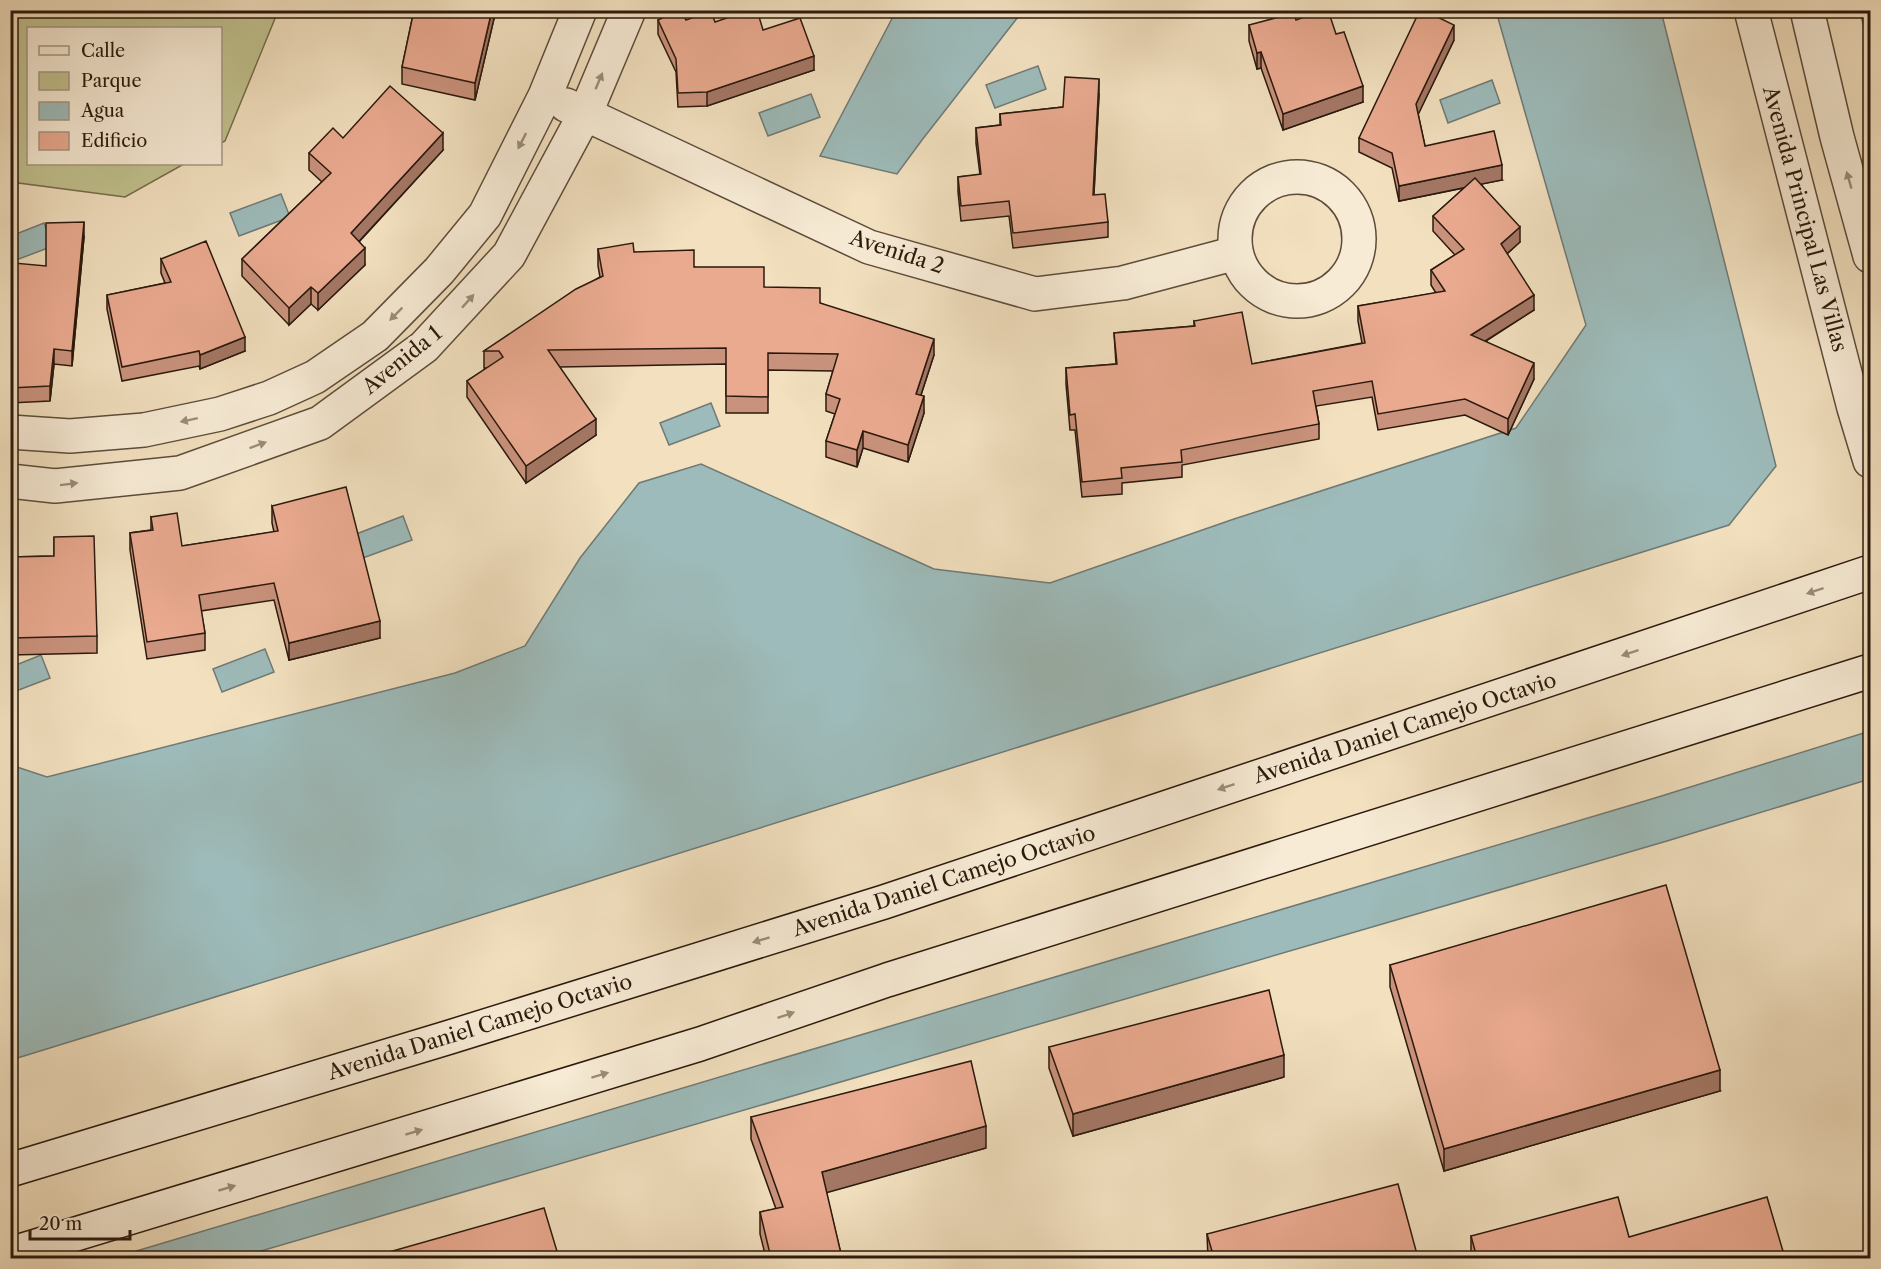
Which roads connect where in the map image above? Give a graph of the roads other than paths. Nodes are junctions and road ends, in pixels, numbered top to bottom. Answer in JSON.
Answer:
{"nodes":[{"id":1,"x":580,"y":10,"type":"edge"},
{"id":2,"x":629,"y":10,"type":"edge"},
{"id":3,"x":1751,"y":10,"type":"edge"},
{"id":4,"x":1807,"y":10,"type":"edge"},
{"id":5,"x":545,"y":96,"type":"junction"},
{"id":6,"x":585,"y":114,"type":"junction"},
{"id":7,"x":1236,"y":254,"type":"dead end"},
{"id":8,"x":1870,"y":256,"type":"edge"},
{"id":9,"x":10,"y":432,"type":"edge"},
{"id":10,"x":1870,"y":462,"type":"edge"},
{"id":11,"x":10,"y":481,"type":"edge"},
{"id":12,"x":1870,"y":572,"type":"edge"},
{"id":13,"x":1870,"y":671,"type":"edge"},
{"id":14,"x":10,"y":1170,"type":"edge"},
{"id":15,"x":10,"y":1254,"type":"edge"}],
"edges":[{"from":1,"to":5,"type":"main road","name":"Avenida 1"},
{"from":6,"to":2,"type":"main road","name":"Avenida 1","one_way":true},
{"from":3,"to":10,"type":"main road","name":"Avenida Principal Las Villas"},
{"from":8,"to":4,"type":"main road","one_way":true},
{"from":5,"to":6,"type":"main road","name":"Avenida 2"},
{"from":5,"to":9,"type":"main road","name":"Avenida 1","one_way":true},
{"from":6,"to":7,"type":"main road","name":"Avenida 2"},
{"from":11,"to":6,"type":"main road","name":"Avenida 1","one_way":true},
{"from":12,"to":14,"type":"main road","name":"Avenida Daniel Camejo Octavio","one_way":true},
{"from":15,"to":13,"type":"main road","one_way":true}]}
